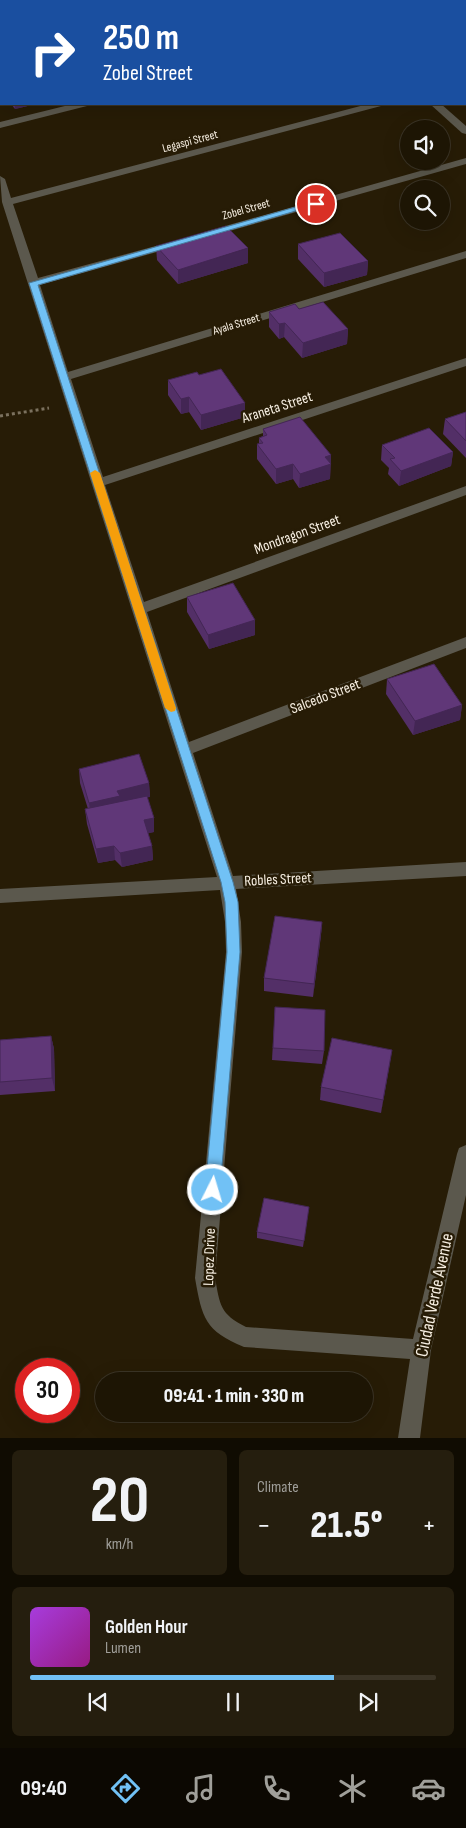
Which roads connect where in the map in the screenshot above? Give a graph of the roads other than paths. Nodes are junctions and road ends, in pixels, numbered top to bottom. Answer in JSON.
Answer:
{"nodes":[{"id":1,"x":80,"y":105,"type":"edge"},
{"id":2,"x":374,"y":105,"type":"edge"},
{"id":3,"x":437,"y":105,"type":"edge"},
{"id":4,"x":0,"y":125,"type":"edge"},
{"id":5,"x":466,"y":131,"type":"edge"},
{"id":6,"x":466,"y":161,"type":"edge"},
{"id":7,"x":0,"y":179,"type":"edge"},
{"id":8,"x":7,"y":202,"type":"junction"},
{"id":9,"x":466,"y":254,"type":"edge"},
{"id":10,"x":34,"y":283,"type":"junction"},
{"id":11,"x":466,"y":362,"type":"edge"},
{"id":12,"x":64,"y":377,"type":"junction"},
{"id":13,"x":98,"y":483,"type":"junction"},
{"id":14,"x":466,"y":490,"type":"edge"},
{"id":15,"x":139,"y":609,"type":"junction"},
{"id":16,"x":466,"y":642,"type":"edge"},
{"id":17,"x":184,"y":750,"type":"junction"},
{"id":18,"x":466,"y":868,"type":"edge"},
{"id":19,"x":227,"y":882,"type":"junction"},
{"id":20,"x":0,"y":896,"type":"edge"},
{"id":21,"x":466,"y":1154,"type":"edge"},
{"id":22,"x":420,"y":1350,"type":"junction"},
{"id":23,"x":409,"y":1438,"type":"edge"}],
"edges":[{"from":1,"to":4,"type":"street"},
{"from":2,"to":8,"type":"street","name":"Legaspi Street"},
{"from":3,"to":5,"type":"street"},
{"from":6,"to":10,"type":"street","name":"Zobel Street"},
{"from":7,"to":8,"type":"street","name":"Lopez Drive"},
{"from":8,"to":10,"type":"street","name":"Lopez Drive"},
{"from":9,"to":12,"type":"street","name":"Ayala Street"},
{"from":10,"to":12,"type":"street","name":"Lopez Drive"},
{"from":11,"to":13,"type":"street","name":"Araneta Street"},
{"from":12,"to":13,"type":"street","name":"Lopez Drive"},
{"from":13,"to":15,"type":"street","name":"Lopez Drive"},
{"from":14,"to":15,"type":"street","name":"Mondragon Street"},
{"from":15,"to":17,"type":"street","name":"Lopez Drive"},
{"from":16,"to":17,"type":"street","name":"Salcedo Street"},
{"from":17,"to":19,"type":"street","name":"Lopez Drive"},
{"from":18,"to":19,"type":"street","name":"Robles Street"},
{"from":19,"to":20,"type":"street","name":"Robles Street"},
{"from":19,"to":22,"type":"street","name":"Lopez Drive"},
{"from":21,"to":22,"type":"street","name":"Ciudad Verde Avenue"},
{"from":22,"to":23,"type":"street","name":"Ciudad Verde Avenue"}]}
